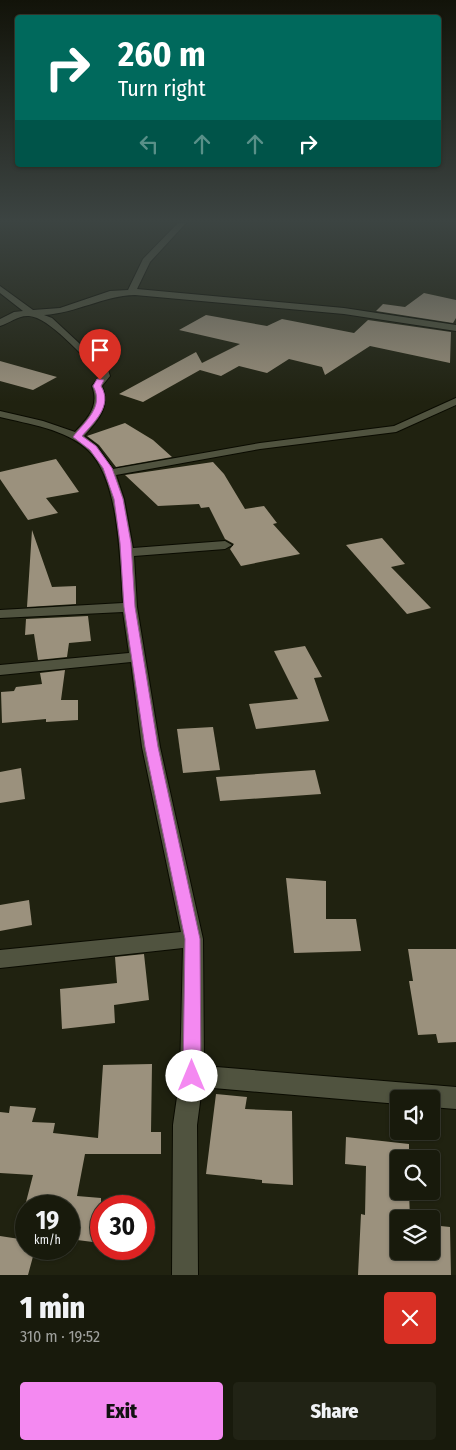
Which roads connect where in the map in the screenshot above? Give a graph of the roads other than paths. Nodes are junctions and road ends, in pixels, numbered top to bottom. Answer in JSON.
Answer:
{"nodes":[{"id":1,"x":134,"y":282,"type":"edge"},
{"id":2,"x":0,"y":290,"type":"edge"},
{"id":3,"x":136,"y":292,"type":"junction"},
{"id":4,"x":30,"y":312,"type":"junction"},
{"id":5,"x":0,"y":323,"type":"edge"},
{"id":6,"x":456,"y":328,"type":"edge"},
{"id":7,"x":456,"y":402,"type":"edge"},
{"id":8,"x":0,"y":414,"type":"edge"},
{"id":9,"x":77,"y":437,"type":"junction"},
{"id":10,"x":109,"y":473,"type":"junction"},
{"id":11,"x":225,"y":544,"type":"dead end"},
{"id":12,"x":126,"y":553,"type":"junction"},
{"id":13,"x":130,"y":607,"type":"junction"},
{"id":14,"x":0,"y":614,"type":"edge"},
{"id":15,"x":137,"y":657,"type":"junction"},
{"id":16,"x":0,"y":670,"type":"edge"},
{"id":17,"x":193,"y":939,"type":"junction"},
{"id":18,"x":0,"y":959,"type":"edge"},
{"id":19,"x":192,"y":1076,"type":"junction"},
{"id":20,"x":456,"y":1098,"type":"edge"},
{"id":21,"x":185,"y":1275,"type":"edge"}],
"edges":[{"from":1,"to":3,"type":"street"},
{"from":2,"to":4,"type":"street"},
{"from":3,"to":4,"type":"street"},
{"from":3,"to":6,"type":"street"},
{"from":4,"to":5,"type":"street"},
{"from":4,"to":9,"type":"street"},
{"from":7,"to":10,"type":"street"},
{"from":8,"to":9,"type":"street"},
{"from":9,"to":10,"type":"street"},
{"from":10,"to":12,"type":"street"},
{"from":11,"to":12,"type":"street"},
{"from":12,"to":13,"type":"street"},
{"from":13,"to":14,"type":"street"},
{"from":13,"to":15,"type":"street"},
{"from":15,"to":16,"type":"street"},
{"from":15,"to":17,"type":"street"},
{"from":17,"to":18,"type":"street"},
{"from":17,"to":19,"type":"street"},
{"from":19,"to":20,"type":"street"},
{"from":19,"to":21,"type":"street"}]}
